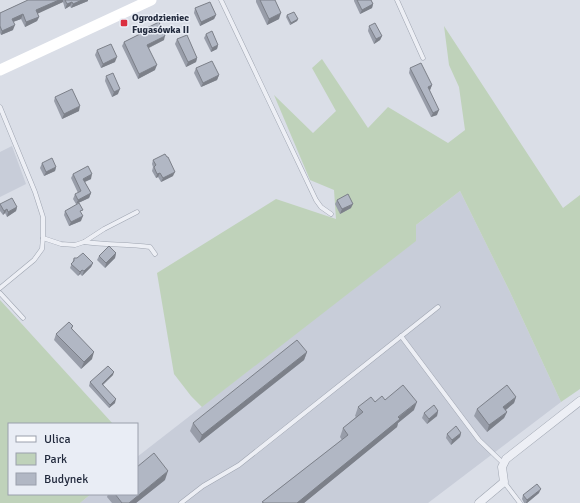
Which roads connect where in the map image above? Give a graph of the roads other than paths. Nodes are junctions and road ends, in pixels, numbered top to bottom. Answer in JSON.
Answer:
{"nodes":[{"id":1,"x":151,"y":0,"type":"edge"},
{"id":2,"x":221,"y":0,"type":"edge"},
{"id":3,"x":397,"y":0,"type":"edge"},
{"id":4,"x":424,"y":58,"type":"dead end"},
{"id":5,"x":0,"y":70,"type":"edge"},
{"id":6,"x":0,"y":106,"type":"edge"},
{"id":7,"x":137,"y":212,"type":"dead end"},
{"id":8,"x":331,"y":214,"type":"dead end"},
{"id":9,"x":43,"y":238,"type":"junction"},
{"id":10,"x":84,"y":242,"type":"junction"},
{"id":11,"x":154,"y":254,"type":"dead end"},
{"id":12,"x":0,"y":288,"type":"edge"},
{"id":13,"x":0,"y":293,"type":"edge"},
{"id":14,"x":438,"y":307,"type":"dead end"},
{"id":15,"x":23,"y":318,"type":"dead end"},
{"id":16,"x":401,"y":336,"type":"junction"},
{"id":17,"x":580,"y":401,"type":"edge"},
{"id":18,"x":503,"y":463,"type":"junction"},
{"id":19,"x":504,"y":482,"type":"junction"},
{"id":20,"x":181,"y":503,"type":"edge"},
{"id":21,"x":480,"y":503,"type":"edge"},
{"id":22,"x":520,"y":503,"type":"edge"}],
"edges":[{"from":1,"to":5,"type":"main road"},
{"from":2,"to":8,"type":"lane"},
{"from":3,"to":4,"type":"lane"},
{"from":6,"to":9,"type":"lane"},
{"from":7,"to":10,"type":"lane"},
{"from":9,"to":10,"type":"lane"},
{"from":9,"to":12,"type":"lane"},
{"from":10,"to":11,"type":"lane"},
{"from":13,"to":15,"type":"lane"},
{"from":14,"to":16,"type":"lane"},
{"from":16,"to":18,"type":"lane"},
{"from":16,"to":20,"type":"lane"},
{"from":17,"to":18,"type":"street"},
{"from":18,"to":19,"type":"street"},
{"from":19,"to":21,"type":"street"},
{"from":19,"to":22,"type":"lane"}]}
